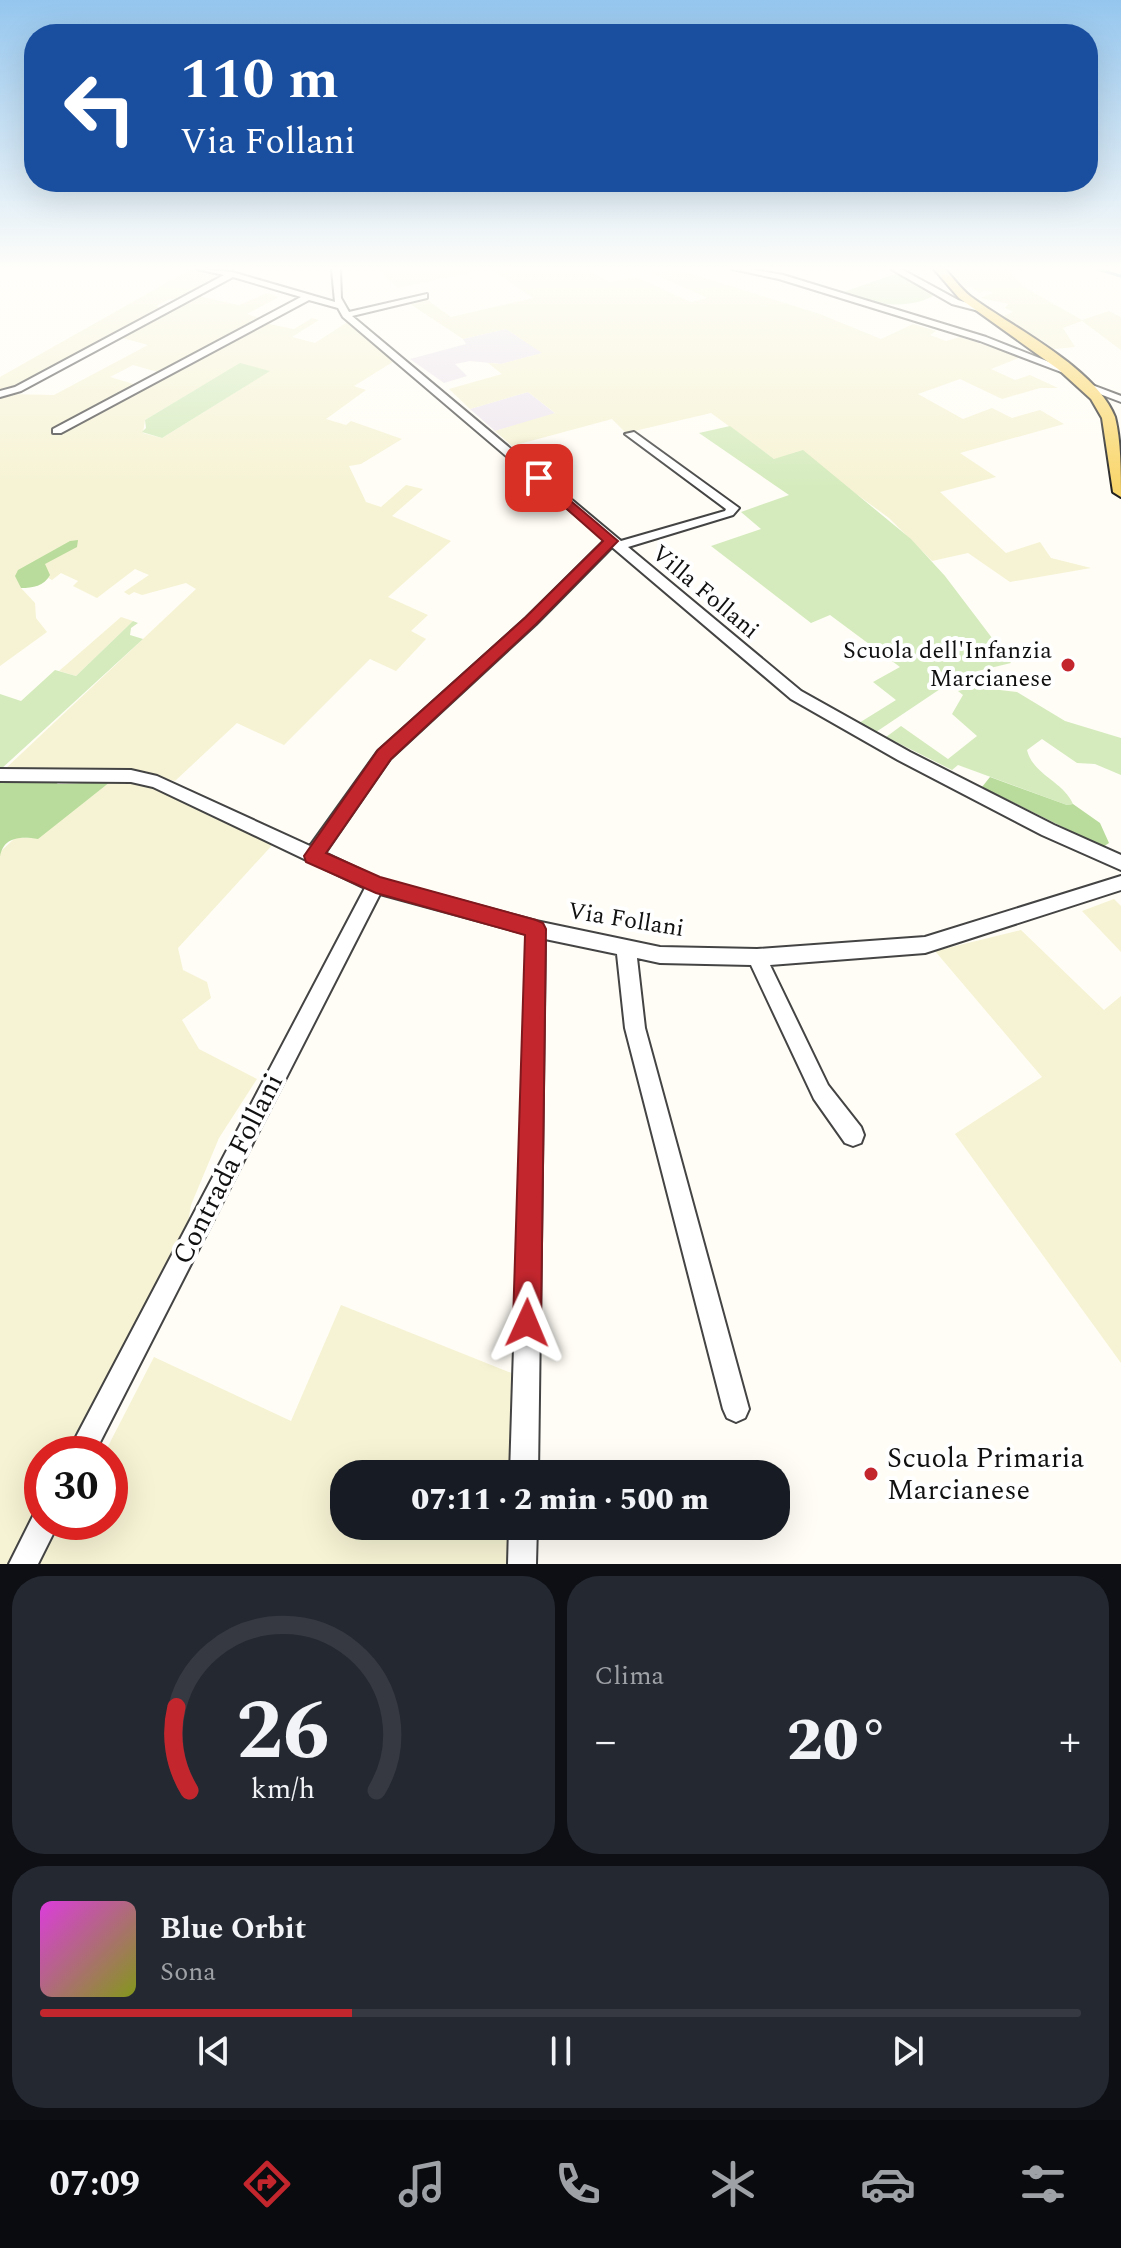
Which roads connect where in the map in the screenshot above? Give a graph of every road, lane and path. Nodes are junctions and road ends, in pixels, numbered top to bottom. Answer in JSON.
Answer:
{"nodes":[{"id":1,"x":105,"y":342,"type":"edge"},
{"id":2,"x":224,"y":342,"type":"edge"},
{"id":3,"x":379,"y":342,"type":"edge"},
{"id":4,"x":991,"y":342,"type":"edge"},
{"id":5,"x":1028,"y":342,"type":"edge"},
{"id":6,"x":1072,"y":373,"type":"junction"},
{"id":7,"x":1087,"y":386,"type":"junction"},
{"id":8,"x":0,"y":394,"type":"edge"},
{"id":9,"x":1121,"y":399,"type":"edge"},
{"id":10,"x":57,"y":431,"type":"dead end"},
{"id":11,"x":630,"y":434,"type":"dead end"},
{"id":12,"x":1121,"y":492,"type":"edge"},
{"id":13,"x":614,"y":543,"type":"junction"},
{"id":14,"x":0,"y":775,"type":"edge"},
{"id":15,"x":313,"y":856,"type":"junction"},
{"id":16,"x":1121,"y":863,"type":"edge"},
{"id":17,"x":1121,"y":883,"type":"edge"},
{"id":18,"x":376,"y":885,"type":"junction"},
{"id":19,"x":536,"y":929,"type":"junction"},
{"id":20,"x":626,"y":948,"type":"junction"},
{"id":21,"x":757,"y":957,"type":"junction"},
{"id":22,"x":853,"y":1135,"type":"dead end"},
{"id":23,"x":736,"y":1409,"type":"dead end"},
{"id":24,"x":89,"y":1436,"type":"edge"},
{"id":25,"x":524,"y":1460,"type":"edge"},
{"id":26,"x":36,"y":1540,"type":"edge"},
{"id":27,"x":523,"y":1540,"type":"edge"},
{"id":28,"x":23,"y":1564,"type":"edge"},
{"id":29,"x":522,"y":1564,"type":"edge"}],
"edges":[{"from":1,"to":8,"type":"street"},
{"from":2,"to":10,"type":"street"},
{"from":3,"to":13,"type":"street","name":"Villa Follani"},
{"from":4,"to":6,"type":"street"},
{"from":5,"to":6,"type":"main road"},
{"from":6,"to":7,"type":"main road"},
{"from":7,"to":9,"type":"street"},
{"from":7,"to":12,"type":"main road"},
{"from":11,"to":13,"type":"street"},
{"from":13,"to":15,"type":"street"},
{"from":13,"to":16,"type":"street","name":"Villa Follani"},
{"from":14,"to":15,"type":"street","name":"Via Follani"},
{"from":15,"to":18,"type":"street","name":"Via Follani"},
{"from":17,"to":21,"type":"street","name":"Via Follani"},
{"from":18,"to":19,"type":"street","name":"Via Follani"},
{"from":18,"to":24,"type":"street","name":"Contrada Follani"},
{"from":19,"to":20,"type":"street","name":"Via Follani"},
{"from":19,"to":25,"type":"street"},
{"from":20,"to":21,"type":"street","name":"Via Follani"},
{"from":20,"to":23,"type":"street"},
{"from":21,"to":22,"type":"street"},
{"from":26,"to":28,"type":"street"},
{"from":27,"to":29,"type":"street"}]}
